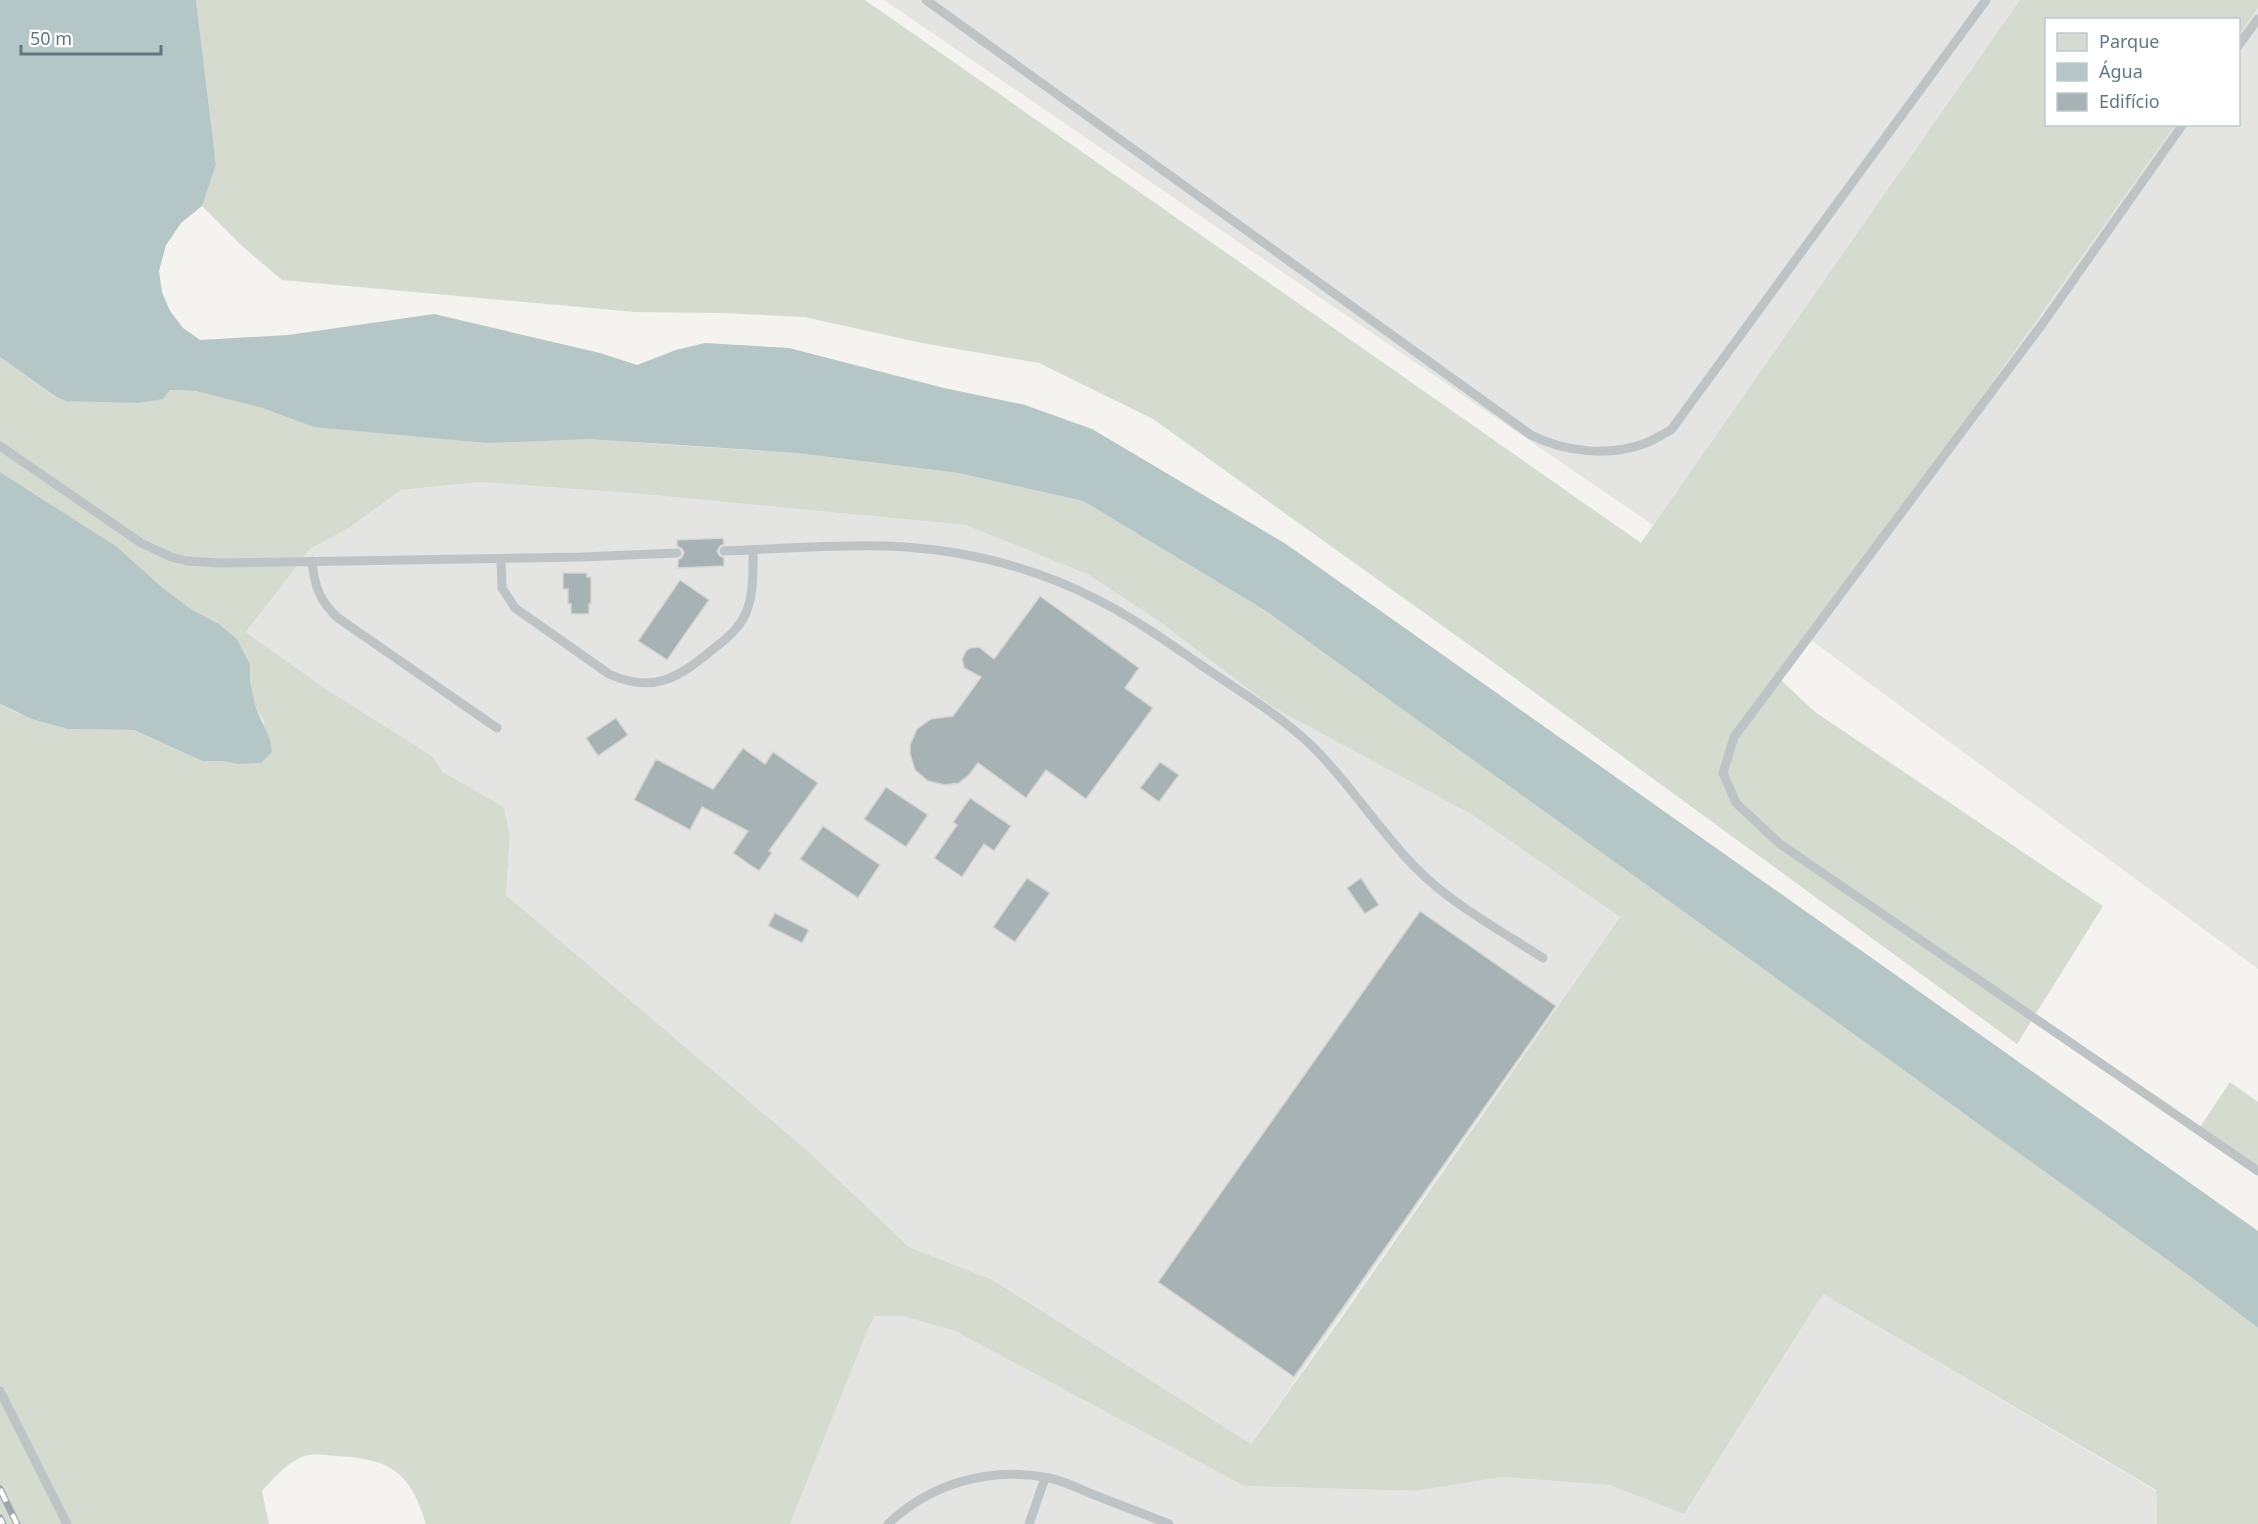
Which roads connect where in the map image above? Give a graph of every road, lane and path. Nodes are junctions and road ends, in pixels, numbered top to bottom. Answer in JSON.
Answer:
{"nodes":[{"id":1,"x":926,"y":0,"type":"edge"},
{"id":2,"x":1986,"y":0,"type":"edge"},
{"id":3,"x":2258,"y":19,"type":"edge"},
{"id":4,"x":2240,"y":43,"type":"edge"},
{"id":5,"x":2182,"y":126,"type":"edge"},
{"id":6,"x":0,"y":447,"type":"edge"},
{"id":7,"x":753,"y":550,"type":"junction"},
{"id":8,"x":724,"y":551,"type":"dead end"},
{"id":9,"x":677,"y":553,"type":"dead end"},
{"id":10,"x":501,"y":559,"type":"junction"},
{"id":11,"x":312,"y":561,"type":"junction"},
{"id":12,"x":497,"y":728,"type":"dead end"},
{"id":13,"x":1543,"y":958,"type":"dead end"},
{"id":14,"x":2258,"y":1171,"type":"edge"},
{"id":15,"x":0,"y":1391,"type":"edge"},
{"id":16,"x":1045,"y":1478,"type":"junction"},
{"id":17,"x":67,"y":1524,"type":"edge"},
{"id":18,"x":888,"y":1524,"type":"edge"},
{"id":19,"x":1029,"y":1524,"type":"edge"},
{"id":20,"x":1168,"y":1524,"type":"edge"}],
"edges":[{"from":1,"to":2,"type":"lane"},
{"from":3,"to":4,"type":"lane"},
{"from":5,"to":14,"type":"lane"},
{"from":6,"to":11,"type":"lane"},
{"from":7,"to":8,"type":"lane"},
{"from":7,"to":10,"type":"lane"},
{"from":7,"to":13,"type":"lane"},
{"from":9,"to":10,"type":"lane"},
{"from":10,"to":11,"type":"lane"},
{"from":11,"to":12,"type":"lane"},
{"from":15,"to":17,"type":"lane"},
{"from":16,"to":18,"type":"lane"},
{"from":16,"to":19,"type":"lane"},
{"from":16,"to":20,"type":"lane"}]}
